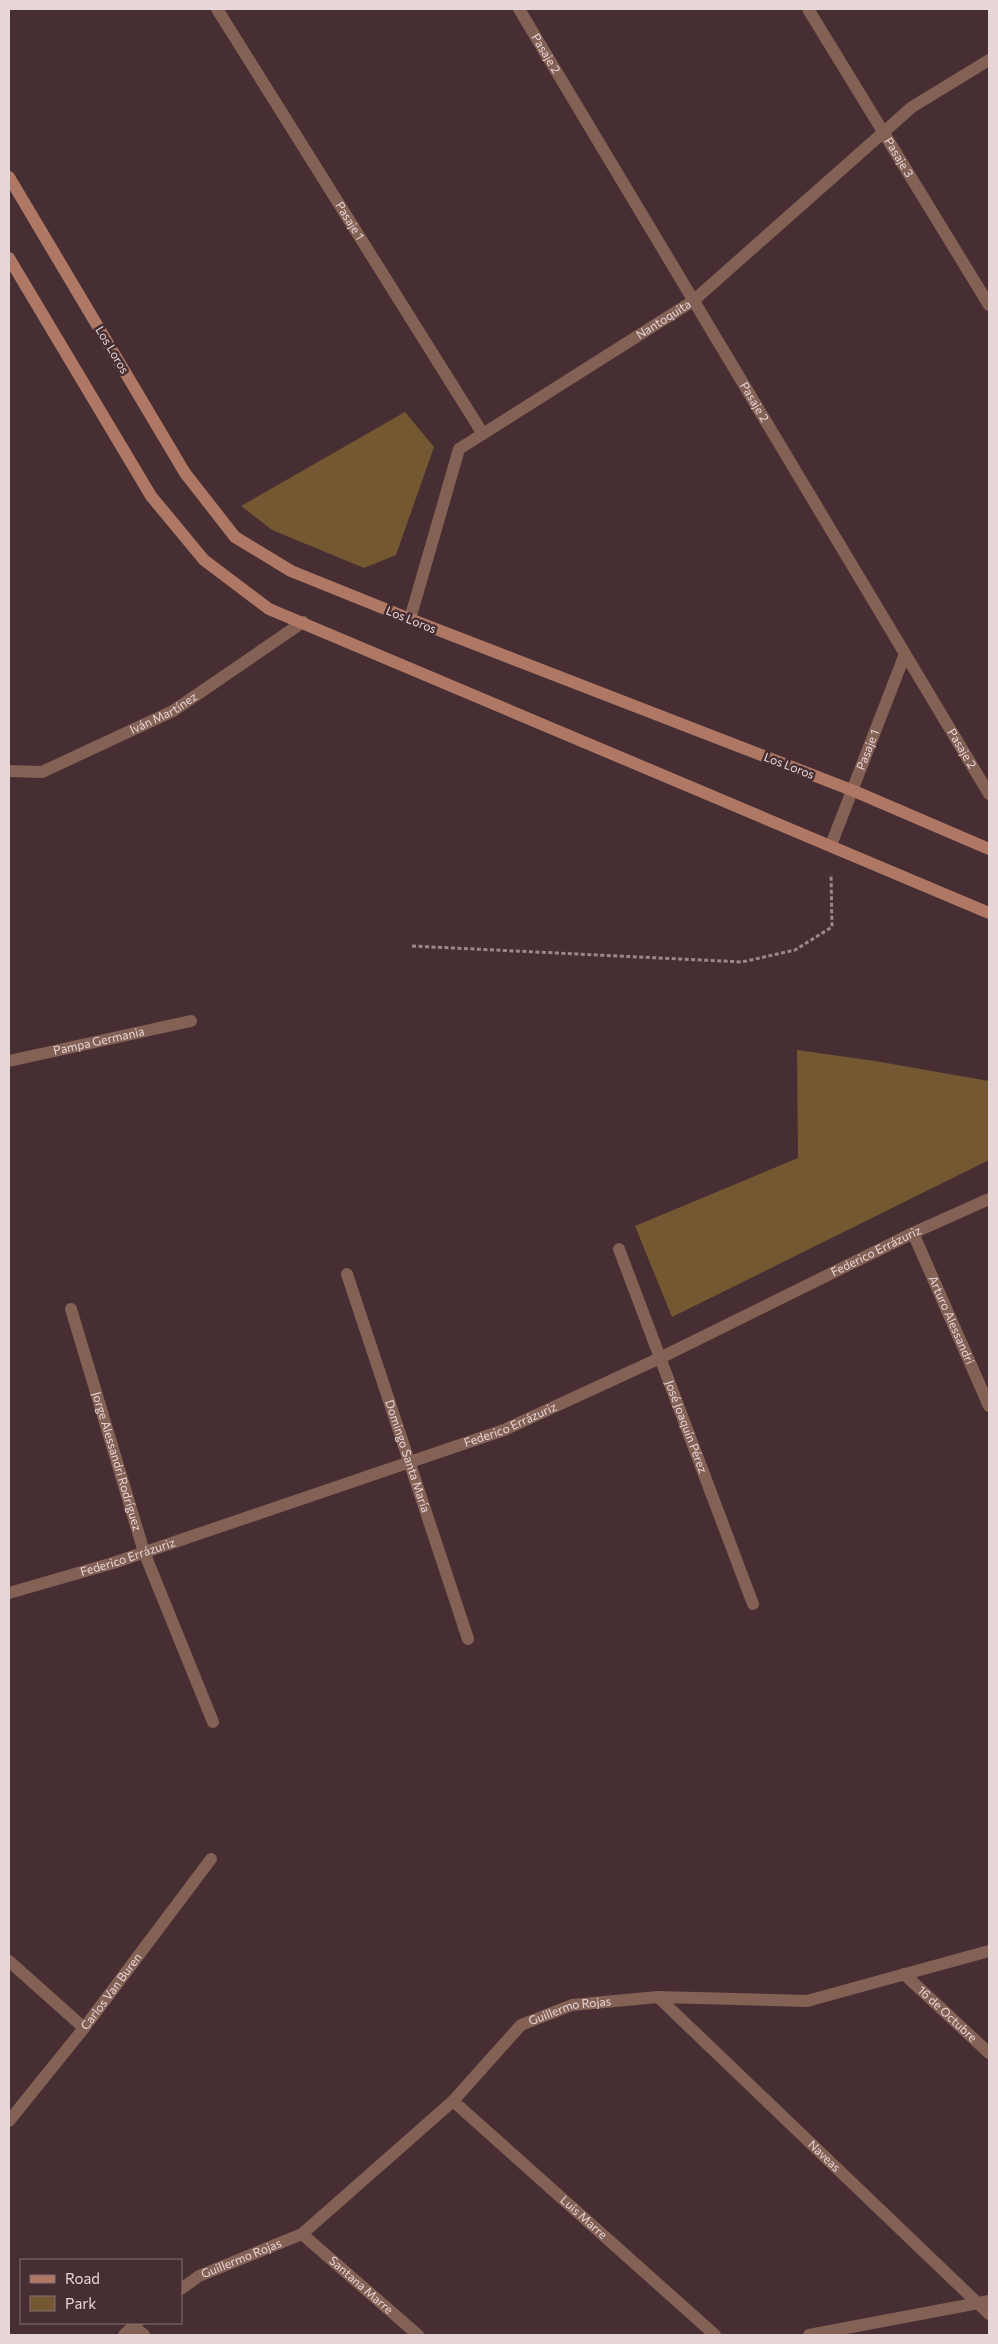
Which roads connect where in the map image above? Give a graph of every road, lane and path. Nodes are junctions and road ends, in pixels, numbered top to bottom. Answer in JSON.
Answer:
{"nodes":[{"id":1,"x":217,"y":9,"type":"edge"},
{"id":2,"x":520,"y":9,"type":"edge"},
{"id":3,"x":808,"y":9,"type":"edge"},
{"id":4,"x":989,"y":60,"type":"edge"},
{"id":5,"x":883,"y":133,"type":"junction"},
{"id":6,"x":9,"y":177,"type":"edge"},
{"id":7,"x":9,"y":258,"type":"edge"},
{"id":8,"x":693,"y":302,"type":"junction"},
{"id":9,"x":989,"y":305,"type":"edge"},
{"id":10,"x":483,"y":434,"type":"junction"},
{"id":11,"x":410,"y":619,"type":"junction"},
{"id":12,"x":302,"y":622,"type":"junction"},
{"id":13,"x":905,"y":654,"type":"junction"},
{"id":14,"x":9,"y":771,"type":"edge"},
{"id":15,"x":854,"y":791,"type":"junction"},
{"id":16,"x":989,"y":794,"type":"edge"},
{"id":17,"x":831,"y":845,"type":"junction"},
{"id":18,"x":989,"y":849,"type":"edge"},
{"id":19,"x":989,"y":913,"type":"edge"},
{"id":20,"x":412,"y":946,"type":"dead end"},
{"id":21,"x":191,"y":1021,"type":"dead end"},
{"id":22,"x":9,"y":1061,"type":"edge"},
{"id":23,"x":989,"y":1198,"type":"edge"},
{"id":24,"x":913,"y":1233,"type":"junction"},
{"id":25,"x":620,"y":1249,"type":"dead end"},
{"id":26,"x":347,"y":1274,"type":"dead end"},
{"id":27,"x":71,"y":1309,"type":"dead end"},
{"id":28,"x":660,"y":1358,"type":"junction"},
{"id":29,"x":989,"y":1406,"type":"edge"},
{"id":30,"x":411,"y":1462,"type":"junction"},
{"id":31,"x":144,"y":1552,"type":"junction"},
{"id":32,"x":9,"y":1593,"type":"edge"},
{"id":33,"x":752,"y":1604,"type":"dead end"},
{"id":34,"x":468,"y":1639,"type":"dead end"},
{"id":35,"x":213,"y":1722,"type":"dead end"},
{"id":36,"x":212,"y":1859,"type":"dead end"},
{"id":37,"x":989,"y":1951,"type":"edge"},
{"id":38,"x":9,"y":1962,"type":"edge"},
{"id":39,"x":904,"y":1974,"type":"junction"},
{"id":40,"x":658,"y":1997,"type":"junction"},
{"id":41,"x":84,"y":2028,"type":"junction"},
{"id":42,"x":989,"y":2053,"type":"edge"},
{"id":43,"x":453,"y":2101,"type":"junction"},
{"id":44,"x":9,"y":2120,"type":"edge"},
{"id":45,"x":302,"y":2234,"type":"junction"},
{"id":46,"x":182,"y":2288,"type":"edge"},
{"id":47,"x":983,"y":2302,"type":"edge"},
{"id":48,"x":989,"y":2314,"type":"edge"},
{"id":49,"x":135,"y":2324,"type":"edge"},
{"id":50,"x":124,"y":2335,"type":"edge"},
{"id":51,"x":144,"y":2335,"type":"edge"},
{"id":52,"x":418,"y":2335,"type":"edge"},
{"id":53,"x":715,"y":2335,"type":"edge"},
{"id":54,"x":809,"y":2335,"type":"edge"}],
"edges":[{"from":1,"to":10,"type":"street","name":"Pasaje 1"},
{"from":2,"to":8,"type":"street","name":"Pasaje 2"},
{"from":3,"to":5,"type":"street","name":"Pasaje 3"},
{"from":4,"to":5,"type":"street","name":"Nantoquita"},
{"from":5,"to":8,"type":"street","name":"Nantoquita"},
{"from":5,"to":9,"type":"street","name":"Pasaje 3"},
{"from":6,"to":11,"type":"main road","name":"Los Loros"},
{"from":7,"to":12,"type":"main road"},
{"from":8,"to":10,"type":"street","name":"Nantoquita"},
{"from":8,"to":13,"type":"street","name":"Pasaje 2"},
{"from":10,"to":11,"type":"street","name":"Nantoquita"},
{"from":11,"to":15,"type":"main road","name":"Los Loros"},
{"from":12,"to":14,"type":"street","name":"Iván Martínez"},
{"from":12,"to":17,"type":"main road"},
{"from":13,"to":15,"type":"street","name":"Pasaje 1"},
{"from":13,"to":16,"type":"street","name":"Pasaje 2"},
{"from":15,"to":17,"type":"street","name":"Pasaje 1"},
{"from":15,"to":18,"type":"main road","name":"Los Loros"},
{"from":17,"to":19,"type":"main road"},
{"from":17,"to":20,"type":"path"},
{"from":21,"to":22,"type":"street","name":"Pampa Germania"},
{"from":23,"to":24,"type":"street","name":"Federico Errázuriz"},
{"from":24,"to":28,"type":"street","name":"Federico Errázuriz"},
{"from":24,"to":29,"type":"street","name":"Arturo Alessandri"},
{"from":25,"to":28,"type":"street","name":"José Joaquín Pérez"},
{"from":26,"to":30,"type":"street","name":"Domingo Santa María"},
{"from":27,"to":31,"type":"street","name":"Jorge Alessandri Rodríguez"},
{"from":28,"to":30,"type":"street","name":"Federico Errázuriz"},
{"from":28,"to":33,"type":"street","name":"José Joaquín Pérez"},
{"from":30,"to":31,"type":"street","name":"Federico Errázuriz"},
{"from":30,"to":34,"type":"street","name":"Domingo Santa María"},
{"from":31,"to":32,"type":"street","name":"Federico Errázuriz"},
{"from":31,"to":35,"type":"street","name":"Jorge Alessandri Rodríguez"},
{"from":36,"to":41,"type":"street","name":"Carlos Van Buren"},
{"from":37,"to":39,"type":"street","name":"Guillermo Rojas"},
{"from":38,"to":41,"type":"street"},
{"from":39,"to":40,"type":"street","name":"Guillermo Rojas"},
{"from":39,"to":42,"type":"street","name":"16 de Octubre"},
{"from":40,"to":43,"type":"street","name":"Guillermo Rojas"},
{"from":40,"to":47,"type":"street","name":"Naveas"},
{"from":41,"to":44,"type":"street","name":"Carlos Van Buren"},
{"from":43,"to":45,"type":"street","name":"Guillermo Rojas"},
{"from":43,"to":53,"type":"street","name":"Luis Marre"},
{"from":45,"to":46,"type":"street","name":"Guillermo Rojas"},
{"from":45,"to":52,"type":"street","name":"Santana Marre"},
{"from":47,"to":48,"type":"street","name":"Naveas"},
{"from":47,"to":54,"type":"street"},
{"from":49,"to":50,"type":"street"},
{"from":49,"to":51,"type":"street"}]}
